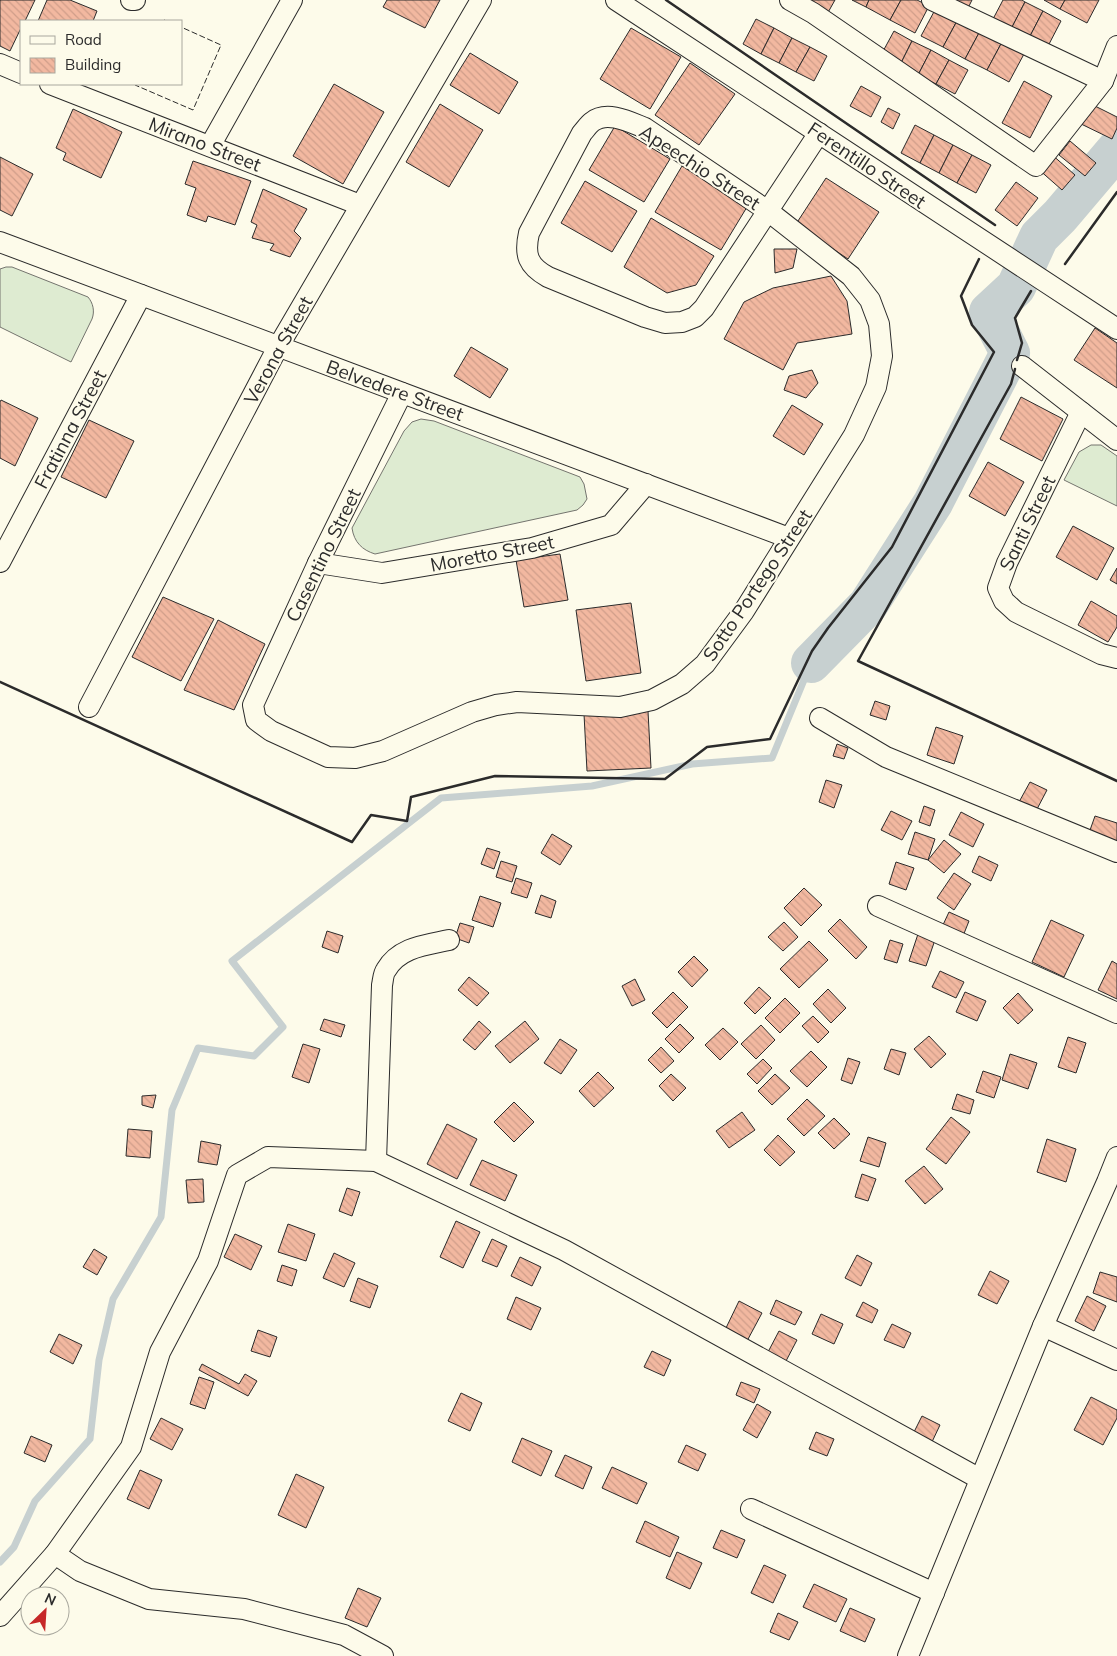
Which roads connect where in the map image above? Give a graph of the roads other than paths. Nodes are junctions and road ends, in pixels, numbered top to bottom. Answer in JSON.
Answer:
{"nodes":[{"id":1,"x":131,"y":0,"type":"edge"},
{"id":2,"x":135,"y":0,"type":"edge"},
{"id":3,"x":292,"y":0,"type":"edge"},
{"id":4,"x":481,"y":0,"type":"edge"},
{"id":5,"x":616,"y":0,"type":"edge"},
{"id":6,"x":790,"y":0,"type":"edge"},
{"id":7,"x":932,"y":0,"type":"edge"},
{"id":8,"x":1117,"y":46,"type":"edge"},
{"id":9,"x":0,"y":64,"type":"edge"},
{"id":10,"x":20,"y":72,"type":"edge"},
{"id":11,"x":1103,"y":81,"type":"junction"},
{"id":12,"x":53,"y":85,"type":"edge"},
{"id":13,"x":819,"y":132,"type":"junction"},
{"id":14,"x":210,"y":146,"type":"junction"},
{"id":15,"x":360,"y":205,"type":"junction"},
{"id":16,"x":768,"y":212,"type":"junction"},
{"id":17,"x":2,"y":247,"type":"edge"},
{"id":18,"x":141,"y":295,"type":"junction"},
{"id":19,"x":1117,"y":329,"type":"edge"},
{"id":20,"x":278,"y":346,"type":"junction"},
{"id":21,"x":1022,"y":366,"type":"dead end"},
{"id":22,"x":402,"y":393,"type":"junction"},
{"id":23,"x":1081,"y":412,"type":"junction"},
{"id":24,"x":1117,"y":440,"type":"edge"},
{"id":25,"x":646,"y":484,"type":"junction"},
{"id":26,"x":789,"y":538,"type":"junction"},
{"id":27,"x":0,"y":562,"type":"edge"},
{"id":28,"x":318,"y":564,"type":"junction"},
{"id":29,"x":1117,"y":658,"type":"edge"},
{"id":30,"x":89,"y":707,"type":"dead end"},
{"id":31,"x":820,"y":718,"type":"dead end"},
{"id":32,"x":256,"y":720,"type":"joint"},
{"id":33,"x":1117,"y":852,"type":"edge"},
{"id":34,"x":878,"y":906,"type":"dead end"},
{"id":35,"x":449,"y":940,"type":"dead end"},
{"id":36,"x":1117,"y":1013,"type":"edge"},
{"id":37,"x":1117,"y":1157,"type":"edge"},
{"id":38,"x":376,"y":1161,"type":"junction"},
{"id":39,"x":1043,"y":1326,"type":"junction"},
{"id":40,"x":1117,"y":1360,"type":"edge"},
{"id":41,"x":980,"y":1479,"type":"junction"},
{"id":42,"x":751,"y":1509,"type":"dead end"},
{"id":43,"x":55,"y":1554,"type":"junction"},
{"id":44,"x":934,"y":1593,"type":"junction"},
{"id":45,"x":0,"y":1616,"type":"edge"},
{"id":46,"x":384,"y":1656,"type":"edge"},
{"id":47,"x":908,"y":1656,"type":"edge"}],
"edges":[{"from":1,"to":2,"type":"street"},
{"from":3,"to":14,"type":"street"},
{"from":4,"to":15,"type":"street","name":"Verona Street"},
{"from":5,"to":13,"type":"street","name":"Ferentillo Street"},
{"from":6,"to":11,"type":"street"},
{"from":7,"to":11,"type":"street"},
{"from":8,"to":11,"type":"street"},
{"from":9,"to":10,"type":"street"},
{"from":12,"to":14,"type":"street","name":"Mirano Street"},
{"from":13,"to":16,"type":"street"},
{"from":13,"to":19,"type":"street","name":"Ferentillo Street"},
{"from":14,"to":15,"type":"street","name":"Mirano Street"},
{"from":15,"to":20,"type":"street","name":"Verona Street"},
{"from":16,"to":16,"type":"street","name":"Apeechio Street"},
{"from":16,"to":26,"type":"street","name":"Sotto Portego Street"},
{"from":17,"to":18,"type":"street","name":"Belvedere Street"},
{"from":18,"to":20,"type":"street","name":"Belvedere Street"},
{"from":18,"to":27,"type":"street","name":"Fratinna Street"},
{"from":20,"to":22,"type":"street","name":"Belvedere Street"},
{"from":20,"to":30,"type":"street","name":"Verona Street"},
{"from":21,"to":23,"type":"street"},
{"from":22,"to":25,"type":"street","name":"Belvedere Street"},
{"from":22,"to":28,"type":"street","name":"Casentino Street"},
{"from":23,"to":24,"type":"street"},
{"from":23,"to":29,"type":"street","name":"Santi Street"},
{"from":25,"to":26,"type":"street","name":"Belvedere Street"},
{"from":25,"to":28,"type":"street","name":"Moretto Street"},
{"from":26,"to":32,"type":"street","name":"Sotto Portego Street"},
{"from":28,"to":32,"type":"street","name":"Casentino Street"},
{"from":31,"to":33,"type":"street"},
{"from":34,"to":36,"type":"street"},
{"from":35,"to":38,"type":"street"},
{"from":37,"to":39,"type":"street"},
{"from":38,"to":41,"type":"street"},
{"from":38,"to":43,"type":"street"},
{"from":39,"to":40,"type":"street"},
{"from":39,"to":41,"type":"street"},
{"from":41,"to":44,"type":"street"},
{"from":42,"to":44,"type":"street"},
{"from":43,"to":45,"type":"street"},
{"from":43,"to":46,"type":"street"},
{"from":44,"to":47,"type":"street"}]}
